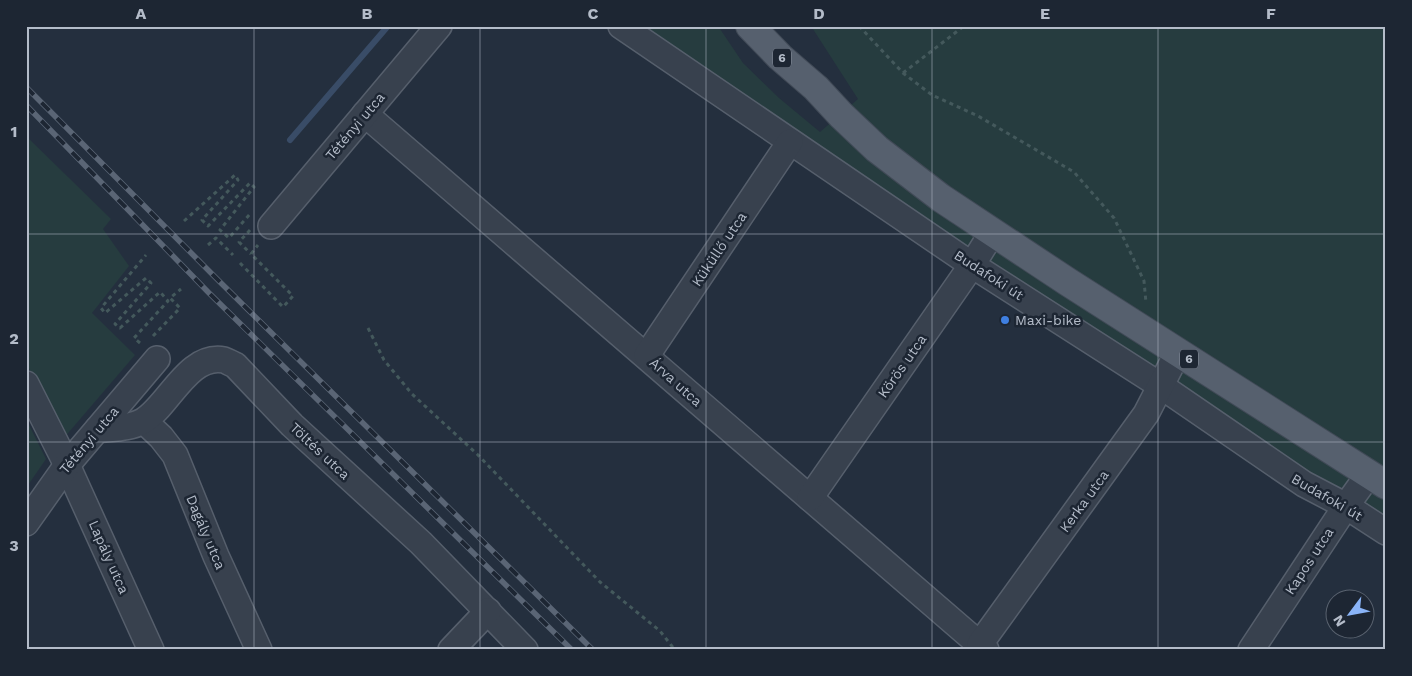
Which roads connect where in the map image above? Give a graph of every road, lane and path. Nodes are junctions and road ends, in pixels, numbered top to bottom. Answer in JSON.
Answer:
{"nodes":[{"id":1,"x":439,"y":26,"type":"edge"},
{"id":2,"x":621,"y":26,"type":"edge"},
{"id":3,"x":750,"y":26,"type":"edge"},
{"id":4,"x":774,"y":26,"type":"edge"},
{"id":5,"x":859,"y":26,"type":"edge"},
{"id":6,"x":964,"y":26,"type":"edge"},
{"id":7,"x":904,"y":74,"type":"junction"},
{"id":8,"x":816,"y":88,"type":"junction"},
{"id":9,"x":365,"y":114,"type":"junction"},
{"id":10,"x":790,"y":142,"type":"junction"},
{"id":11,"x":184,"y":221,"type":"dead end"},
{"id":12,"x":264,"y":224,"type":"junction"},
{"id":13,"x":992,"y":233,"type":"junction"},
{"id":14,"x":208,"y":245,"type":"dead end"},
{"id":15,"x":146,"y":255,"type":"dead end"},
{"id":16,"x":233,"y":255,"type":"dead end"},
{"id":17,"x":240,"y":263,"type":"dead end"},
{"id":18,"x":972,"y":265,"type":"junction"},
{"id":19,"x":1068,"y":282,"type":"junction"},
{"id":20,"x":181,"y":289,"type":"dead end"},
{"id":21,"x":1048,"y":313,"type":"junction"},
{"id":22,"x":1139,"y":327,"type":"junction"},
{"id":23,"x":368,"y":328,"type":"dead end"},
{"id":24,"x":1178,"y":352,"type":"junction"},
{"id":25,"x":150,"y":353,"type":"junction"},
{"id":26,"x":647,"y":355,"type":"junction"},
{"id":27,"x":26,"y":384,"type":"edge"},
{"id":28,"x":1161,"y":386,"type":"junction"},
{"id":29,"x":144,"y":421,"type":"junction"},
{"id":30,"x":97,"y":430,"type":"junction"},
{"id":31,"x":67,"y":465,"type":"junction"},
{"id":32,"x":1378,"y":480,"type":"edge"},
{"id":33,"x":810,"y":498,"type":"junction"},
{"id":34,"x":1346,"y":506,"type":"junction"},
{"id":35,"x":26,"y":523,"type":"edge"},
{"id":36,"x":1386,"y":532,"type":"edge"},
{"id":37,"x":488,"y":611,"type":"junction"},
{"id":38,"x":983,"y":647,"type":"edge"},
{"id":39,"x":151,"y":650,"type":"edge"},
{"id":40,"x":259,"y":650,"type":"edge"},
{"id":41,"x":450,"y":650,"type":"edge"},
{"id":42,"x":525,"y":650,"type":"edge"},
{"id":43,"x":675,"y":650,"type":"edge"},
{"id":44,"x":1251,"y":650,"type":"edge"}],
"edges":[{"from":1,"to":9,"type":"street","name":"Tétényi utca"},
{"from":2,"to":10,"type":"street","name":"Budafoki út"},
{"from":3,"to":8,"type":"main road","number":"6"},
{"from":4,"to":8,"type":"main road","number":"6"},
{"from":5,"to":7,"type":"path"},
{"from":6,"to":7,"type":"path"},
{"from":7,"to":22,"type":"path"},
{"from":8,"to":13,"type":"main road","number":"6"},
{"from":9,"to":12,"type":"street","name":"Tétényi utca"},
{"from":9,"to":26,"type":"street","name":"Árva utca"},
{"from":10,"to":18,"type":"street","name":"Budafoki út"},
{"from":10,"to":26,"type":"street","name":"Küküllő utca"},
{"from":11,"to":12,"type":"path"},
{"from":12,"to":17,"type":"path"},
{"from":13,"to":18,"type":"street","name":"Körös utca"},
{"from":13,"to":19,"type":"main road","number":"6"},
{"from":14,"to":16,"type":"path"},
{"from":15,"to":25,"type":"path"},
{"from":18,"to":21,"type":"street","name":"Budafoki út"},
{"from":18,"to":33,"type":"street","name":"Körös utca"},
{"from":19,"to":21,"type":"street"},
{"from":19,"to":22,"type":"main road","number":"6"},
{"from":20,"to":25,"type":"path"},
{"from":21,"to":28,"type":"street","name":"Budafoki út"},
{"from":22,"to":24,"type":"main road","number":"6"},
{"from":23,"to":43,"type":"path"},
{"from":24,"to":28,"type":"street","name":"Kerka utca"},
{"from":24,"to":32,"type":"main road","number":"6"},
{"from":25,"to":30,"type":"street","name":"Tétényi utca"},
{"from":26,"to":33,"type":"street","name":"Árva utca"},
{"from":27,"to":31,"type":"street","name":"Lapály utca"},
{"from":28,"to":34,"type":"street","name":"Budafoki út"},
{"from":28,"to":38,"type":"street","name":"Kerka utca"},
{"from":29,"to":30,"type":"street","name":"Töltés utca"},
{"from":29,"to":37,"type":"street","name":"Töltés utca"},
{"from":29,"to":40,"type":"street","name":"Dagály utca"},
{"from":30,"to":31,"type":"street","name":"Tétényi utca"},
{"from":31,"to":35,"type":"street","name":"Tétényi utca"},
{"from":31,"to":39,"type":"street","name":"Lapály utca"},
{"from":32,"to":34,"type":"street","name":"Kapos utca"},
{"from":33,"to":38,"type":"street","name":"Árva utca"},
{"from":34,"to":36,"type":"street","name":"Budafoki út"},
{"from":34,"to":44,"type":"street","name":"Kapos utca"},
{"from":37,"to":41,"type":"street"},
{"from":37,"to":42,"type":"street","name":"Töltés utca"}]}
